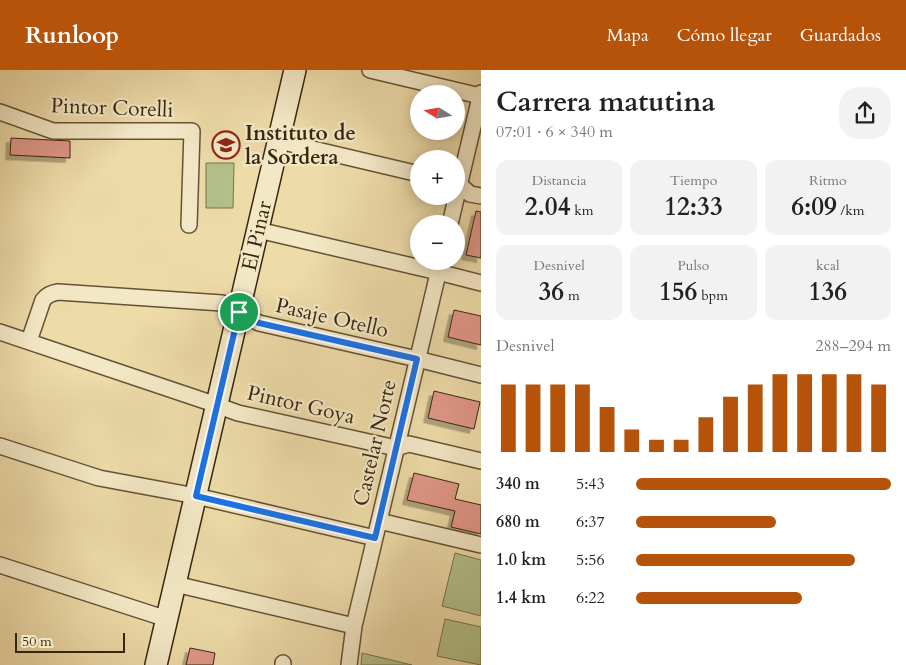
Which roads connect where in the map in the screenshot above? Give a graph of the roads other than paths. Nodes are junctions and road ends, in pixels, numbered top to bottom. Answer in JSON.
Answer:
{"nodes":[{"id":1,"x":295,"y":70,"type":"edge"},
{"id":2,"x":370,"y":70,"type":"edge"},
{"id":3,"x":481,"y":94,"type":"edge"},
{"id":4,"x":0,"y":112,"type":"edge"},
{"id":5,"x":279,"y":141,"type":"junction"},
{"id":6,"x":465,"y":157,"type":"edge"},
{"id":7,"x":410,"y":172,"type":"edge"},
{"id":8,"x":465,"y":190,"type":"edge"},
{"id":9,"x":481,"y":196,"type":"edge"},
{"id":10,"x":189,"y":224,"type":"dead end"},
{"id":11,"x":258,"y":230,"type":"junction"},
{"id":12,"x":410,"y":261,"type":"edge"},
{"id":13,"x":439,"y":270,"type":"edge"},
{"id":14,"x":448,"y":270,"type":"edge"},
{"id":15,"x":481,"y":283,"type":"edge"},
{"id":16,"x":239,"y":312,"type":"junction"},
{"id":17,"x":0,"y":332,"type":"edge"},
{"id":18,"x":29,"y":341,"type":"junction"},
{"id":19,"x":417,"y":359,"type":"junction"},
{"id":20,"x":481,"y":375,"type":"edge"},
{"id":21,"x":218,"y":406,"type":"junction"},
{"id":22,"x":0,"y":446,"type":"edge"},
{"id":23,"x":396,"y":448,"type":"junction"},
{"id":24,"x":481,"y":461,"type":"edge"},
{"id":25,"x":196,"y":496,"type":"junction"},
{"id":26,"x":379,"y":520,"type":"junction"},
{"id":27,"x":375,"y":538,"type":"junction"},
{"id":28,"x":481,"y":545,"type":"edge"},
{"id":29,"x":0,"y":565,"type":"edge"},
{"id":30,"x":175,"y":584,"type":"junction"},
{"id":31,"x":167,"y":619,"type":"junction"},
{"id":32,"x":354,"y":626,"type":"junction"},
{"id":33,"x":156,"y":665,"type":"edge"},
{"id":34,"x":349,"y":665,"type":"edge"}],
"edges":[{"from":1,"to":5,"type":"street","name":"El Pinar"},
{"from":2,"to":3,"type":"street"},
{"from":3,"to":6,"type":"street"},
{"from":4,"to":10,"type":"street","name":"Pintor Corelli"},
{"from":5,"to":7,"type":"street"},
{"from":5,"to":11,"type":"street","name":"El Pinar"},
{"from":8,"to":9,"type":"street"},
{"from":11,"to":12,"type":"street"},
{"from":11,"to":16,"type":"street","name":"El Pinar"},
{"from":13,"to":19,"type":"street","name":"Castelar Norte"},
{"from":14,"to":15,"type":"street"},
{"from":16,"to":18,"type":"street","name":"Pasaje Otello"},
{"from":16,"to":19,"type":"street","name":"Pasaje Otello"},
{"from":16,"to":21,"type":"street","name":"El Pinar"},
{"from":17,"to":18,"type":"street","name":"Pintor Goya"},
{"from":18,"to":21,"type":"street","name":"Pintor Goya"},
{"from":19,"to":20,"type":"street","name":"Pasaje Otello"},
{"from":19,"to":23,"type":"street","name":"Castelar Norte"},
{"from":21,"to":23,"type":"street","name":"Pintor Goya"},
{"from":21,"to":25,"type":"street","name":"El Pinar"},
{"from":22,"to":25,"type":"street"},
{"from":23,"to":24,"type":"street","name":"Pintor Goya"},
{"from":23,"to":26,"type":"street","name":"Castelar Norte"},
{"from":25,"to":27,"type":"street"},
{"from":25,"to":30,"type":"street","name":"El Pinar"},
{"from":26,"to":27,"type":"street","name":"Castelar Norte"},
{"from":26,"to":28,"type":"street"},
{"from":27,"to":32,"type":"street","name":"Castelar Norte"},
{"from":29,"to":31,"type":"street"},
{"from":30,"to":31,"type":"street","name":"El Pinar"},
{"from":30,"to":32,"type":"street"},
{"from":31,"to":33,"type":"street","name":"El Pinar"},
{"from":32,"to":34,"type":"street","name":"Castelar Norte"}]}
